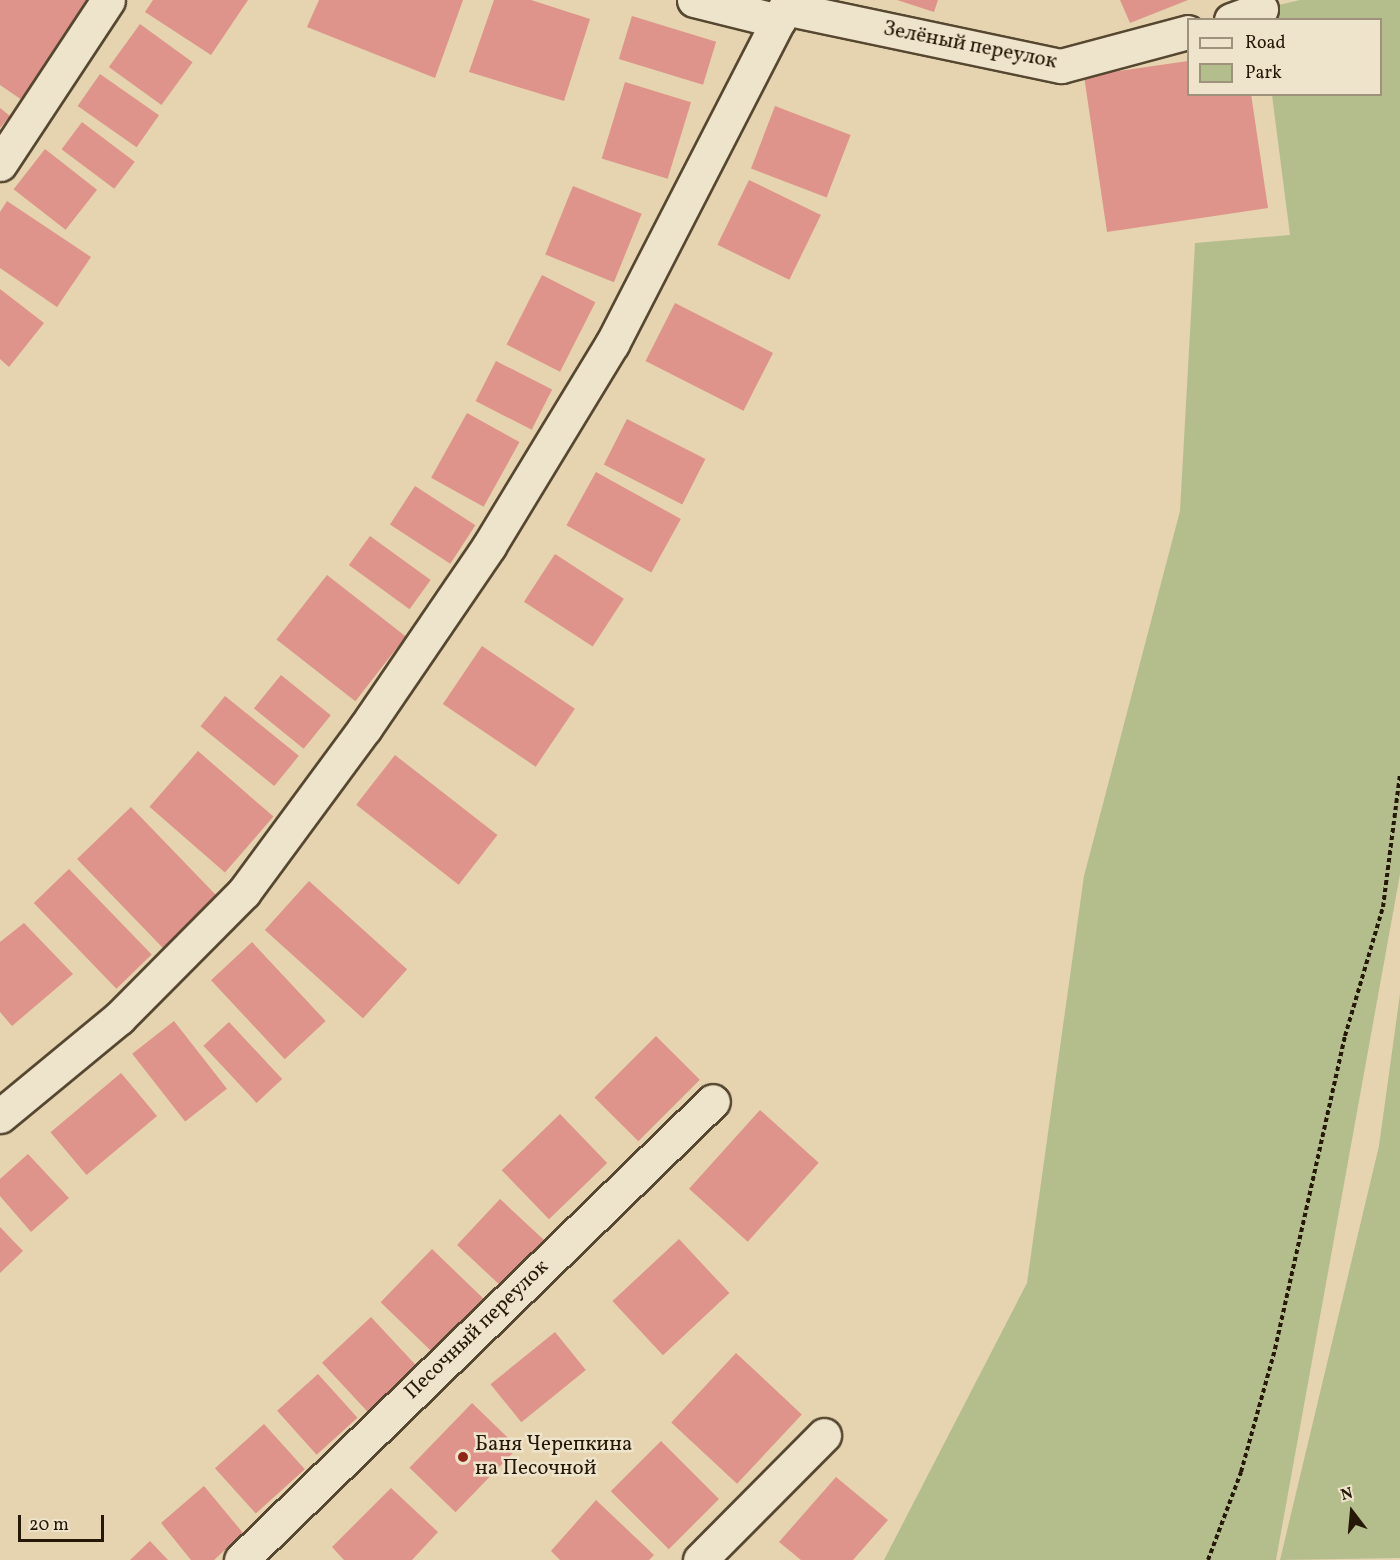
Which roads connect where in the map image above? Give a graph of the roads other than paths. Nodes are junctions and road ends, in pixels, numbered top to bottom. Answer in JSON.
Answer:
{"nodes":[{"id":1,"x":108,"y":0,"type":"edge"},
{"id":2,"x":694,"y":0,"type":"edge"},
{"id":3,"x":784,"y":10,"type":"edge"},
{"id":4,"x":1187,"y":32,"type":"edge"},
{"id":5,"x":0,"y":164,"type":"edge"},
{"id":6,"x":712,"y":1101,"type":"dead end"},
{"id":7,"x":0,"y":1116,"type":"edge"},
{"id":8,"x":824,"y":1434,"type":"dead end"},
{"id":9,"x":241,"y":1560,"type":"edge"},
{"id":10,"x":700,"y":1560,"type":"edge"}],
"edges":[{"from":1,"to":5,"type":"street"},
{"from":2,"to":3,"type":"street","name":"Зелёный переулок"},
{"from":3,"to":4,"type":"street","name":"Зелёный переулок"},
{"from":3,"to":7,"type":"street"},
{"from":6,"to":9,"type":"street","name":"Песочный переулок"},
{"from":8,"to":10,"type":"street"}]}
